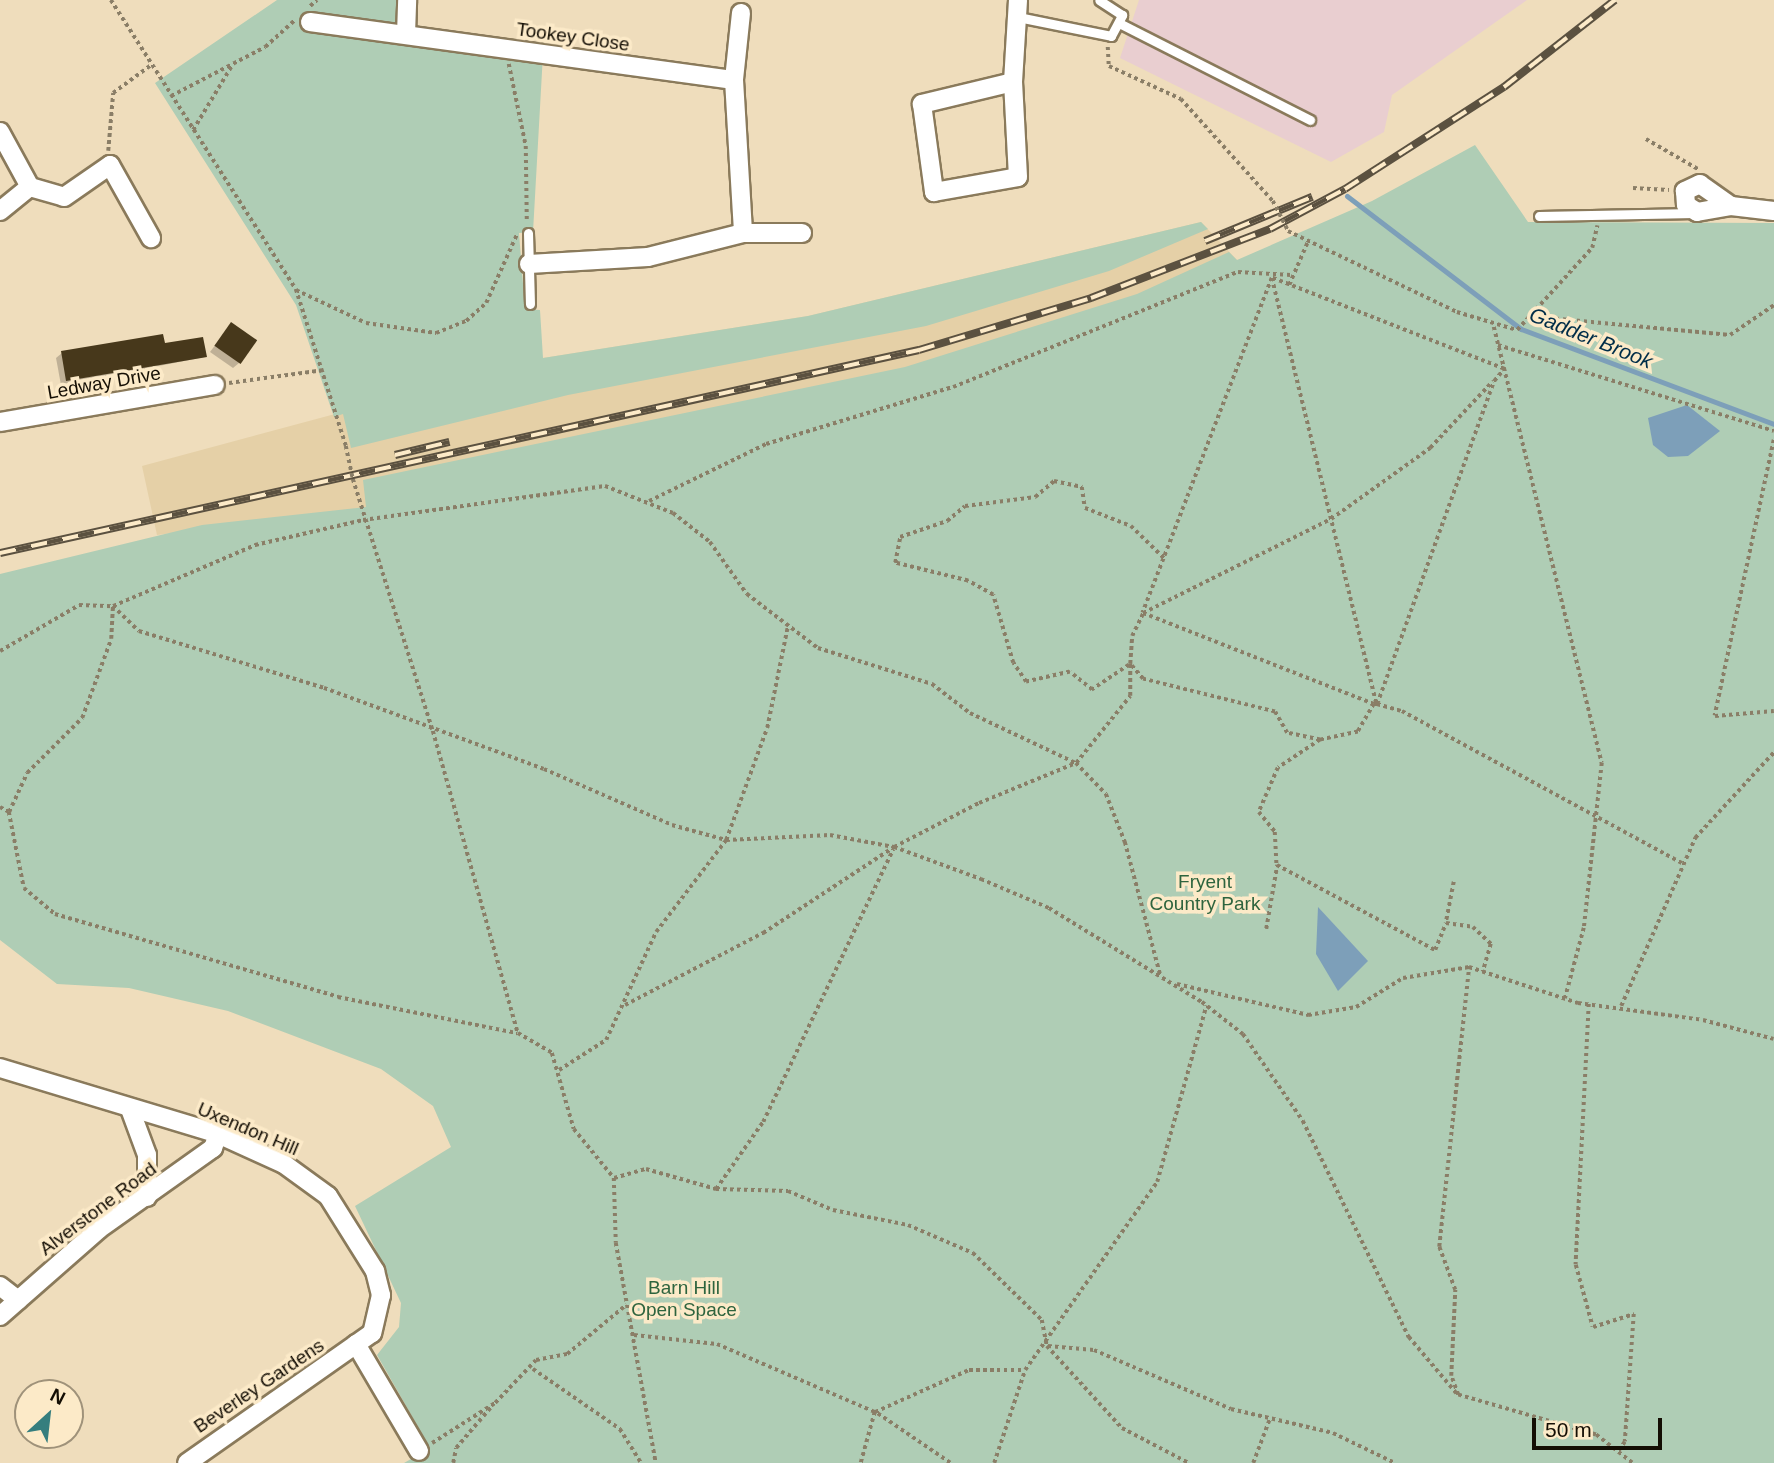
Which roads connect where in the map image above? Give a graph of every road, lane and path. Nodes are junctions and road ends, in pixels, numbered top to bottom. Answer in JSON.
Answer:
{"nodes":[{"id":1,"x":111,"y":0,"type":"edge"},
{"id":2,"x":317,"y":0,"type":"edge"},
{"id":3,"x":407,"y":0,"type":"edge"},
{"id":4,"x":1099,"y":0,"type":"edge"},
{"id":5,"x":1018,"y":8,"type":"edge"},
{"id":6,"x":741,"y":13,"type":"dead end"},
{"id":7,"x":310,"y":22,"type":"dead end"},
{"id":8,"x":1121,"y":24,"type":"junction"},
{"id":9,"x":406,"y":34,"type":"junction"},
{"id":10,"x":1107,"y":35,"type":"junction"},
{"id":11,"x":506,"y":48,"type":"junction"},
{"id":12,"x":151,"y":65,"type":"junction"},
{"id":13,"x":231,"y":67,"type":"junction"},
{"id":14,"x":734,"y":80,"type":"junction"},
{"id":15,"x":1013,"y":82,"type":"junction"},
{"id":16,"x":171,"y":96,"type":"junction"},
{"id":17,"x":1310,"y":120,"type":"dead end"},
{"id":18,"x":193,"y":130,"type":"junction"},
{"id":19,"x":0,"y":132,"type":"edge"},
{"id":20,"x":1646,"y":139,"type":"dead end"},
{"id":21,"x":110,"y":165,"type":"junction"},
{"id":22,"x":30,"y":187,"type":"junction"},
{"id":23,"x":1692,"y":187,"type":"junction"},
{"id":24,"x":1633,"y":188,"type":"dead end"},
{"id":25,"x":1731,"y":206,"type":"junction"},
{"id":26,"x":0,"y":211,"type":"edge"},
{"id":27,"x":1774,"y":211,"type":"edge"},
{"id":28,"x":1697,"y":212,"type":"junction"},
{"id":29,"x":1539,"y":216,"type":"dead end"},
{"id":30,"x":1599,"y":217,"type":"junction"},
{"id":31,"x":528,"y":233,"type":"junction"},
{"id":32,"x":743,"y":233,"type":"junction"},
{"id":33,"x":802,"y":233,"type":"dead end"},
{"id":34,"x":151,"y":238,"type":"dead end"},
{"id":35,"x":1308,"y":241,"type":"junction"},
{"id":36,"x":529,"y":264,"type":"junction"},
{"id":37,"x":1291,"y":275,"type":"junction"},
{"id":38,"x":1272,"y":278,"type":"junction"},
{"id":39,"x":1289,"y":285,"type":"junction"},
{"id":40,"x":296,"y":289,"type":"junction"},
{"id":41,"x":530,"y":304,"type":"dead end"},
{"id":42,"x":1774,"y":305,"type":"edge"},
{"id":43,"x":1528,"y":316,"type":"junction"},
{"id":44,"x":1494,"y":327,"type":"junction"},
{"id":45,"x":1498,"y":345,"type":"junction"},
{"id":46,"x":1504,"y":369,"type":"junction"},
{"id":47,"x":324,"y":370,"type":"junction"},
{"id":48,"x":1493,"y":381,"type":"junction"},
{"id":49,"x":215,"y":385,"type":"joint"},
{"id":50,"x":0,"y":422,"type":"edge"},
{"id":51,"x":1774,"y":431,"type":"edge"},
{"id":52,"x":1774,"y":440,"type":"edge"},
{"id":53,"x":649,"y":501,"type":"junction"},
{"id":54,"x":1331,"y":519,"type":"junction"},
{"id":55,"x":363,"y":520,"type":"junction"},
{"id":56,"x":1164,"y":558,"type":"junction"},
{"id":57,"x":113,"y":607,"type":"junction"},
{"id":58,"x":1143,"y":613,"type":"junction"},
{"id":59,"x":788,"y":625,"type":"junction"},
{"id":60,"x":0,"y":651,"type":"edge"},
{"id":61,"x":1130,"y":664,"type":"junction"},
{"id":62,"x":1375,"y":704,"type":"junction"},
{"id":63,"x":1774,"y":711,"type":"edge"},
{"id":64,"x":433,"y":731,"type":"junction"},
{"id":65,"x":1320,"y":740,"type":"junction"},
{"id":66,"x":1774,"y":752,"type":"edge"},
{"id":67,"x":1076,"y":763,"type":"junction"},
{"id":68,"x":0,"y":807,"type":"edge"},
{"id":69,"x":9,"y":811,"type":"junction"},
{"id":70,"x":1599,"y":821,"type":"junction"},
{"id":71,"x":726,"y":840,"type":"junction"},
{"id":72,"x":894,"y":847,"type":"junction"},
{"id":73,"x":1682,"y":863,"type":"junction"},
{"id":74,"x":1277,"y":865,"type":"junction"},
{"id":75,"x":1454,"y":882,"type":"dead end"},
{"id":76,"x":1446,"y":923,"type":"junction"},
{"id":77,"x":1266,"y":929,"type":"dead end"},
{"id":78,"x":1469,"y":967,"type":"junction"},
{"id":79,"x":1483,"y":972,"type":"junction"},
{"id":80,"x":1160,"y":976,"type":"junction"},
{"id":81,"x":1173,"y":984,"type":"junction"},
{"id":82,"x":1565,"y":999,"type":"junction"},
{"id":83,"x":1590,"y":1004,"type":"junction"},
{"id":84,"x":623,"y":1006,"type":"junction"},
{"id":85,"x":1206,"y":1006,"type":"junction"},
{"id":86,"x":1621,"y":1006,"type":"junction"},
{"id":87,"x":517,"y":1033,"type":"junction"},
{"id":88,"x":1774,"y":1039,"type":"edge"},
{"id":89,"x":0,"y":1068,"type":"edge"},
{"id":90,"x":559,"y":1070,"type":"junction"},
{"id":91,"x":130,"y":1109,"type":"junction"},
{"id":92,"x":218,"y":1134,"type":"junction"},
{"id":93,"x":614,"y":1178,"type":"junction"},
{"id":94,"x":716,"y":1188,"type":"junction"},
{"id":95,"x":147,"y":1197,"type":"junction"},
{"id":96,"x":0,"y":1286,"type":"edge"},
{"id":97,"x":18,"y":1300,"type":"junction"},
{"id":98,"x":626,"y":1306,"type":"junction"},
{"id":99,"x":0,"y":1316,"type":"edge"},
{"id":100,"x":372,"y":1332,"type":"joint"},
{"id":101,"x":634,"y":1335,"type":"junction"},
{"id":102,"x":356,"y":1344,"type":"junction"},
{"id":103,"x":1047,"y":1346,"type":"junction"},
{"id":104,"x":533,"y":1369,"type":"junction"},
{"id":105,"x":1025,"y":1370,"type":"junction"},
{"id":106,"x":1458,"y":1395,"type":"junction"},
{"id":107,"x":495,"y":1403,"type":"junction"},
{"id":108,"x":876,"y":1412,"type":"junction"},
{"id":109,"x":1270,"y":1418,"type":"junction"},
{"id":110,"x":419,"y":1451,"type":"joint"},
{"id":111,"x":1619,"y":1451,"type":"junction"},
{"id":112,"x":187,"y":1463,"type":"edge"},
{"id":113,"x":453,"y":1463,"type":"edge"},
{"id":114,"x":641,"y":1463,"type":"edge"},
{"id":115,"x":656,"y":1463,"type":"edge"},
{"id":116,"x":861,"y":1463,"type":"edge"},
{"id":117,"x":950,"y":1463,"type":"edge"},
{"id":118,"x":994,"y":1463,"type":"edge"},
{"id":119,"x":1189,"y":1463,"type":"edge"},
{"id":120,"x":1253,"y":1463,"type":"edge"},
{"id":121,"x":1395,"y":1463,"type":"edge"},
{"id":122,"x":1632,"y":1463,"type":"edge"}],
"edges":[{"from":1,"to":12,"type":"path"},
{"from":2,"to":13,"type":"path"},
{"from":3,"to":9,"type":"street"},
{"from":4,"to":8,"type":"lane"},
{"from":5,"to":10,"type":"lane"},
{"from":5,"to":15,"type":"street"},
{"from":6,"to":14,"type":"street"},
{"from":7,"to":9,"type":"street","name":"Tookey Close"},
{"from":8,"to":10,"type":"lane"},
{"from":8,"to":17,"type":"lane"},
{"from":9,"to":11,"type":"street","name":"Tookey Close"},
{"from":10,"to":35,"type":"path","bridge":true},
{"from":11,"to":14,"type":"street","name":"Tookey Close"},
{"from":11,"to":31,"type":"path"},
{"from":12,"to":16,"type":"path"},
{"from":12,"to":21,"type":"path"},
{"from":13,"to":16,"type":"path"},
{"from":13,"to":18,"type":"path"},
{"from":14,"to":32,"type":"street"},
{"from":15,"to":15,"type":"street"},
{"from":16,"to":18,"type":"path"},
{"from":18,"to":40,"type":"path"},
{"from":19,"to":22,"type":"street"},
{"from":20,"to":23,"type":"path"},
{"from":21,"to":22,"type":"street"},
{"from":21,"to":34,"type":"street"},
{"from":22,"to":26,"type":"street"},
{"from":23,"to":24,"type":"path"},
{"from":23,"to":25,"type":"street"},
{"from":23,"to":28,"type":"street"},
{"from":25,"to":27,"type":"street"},
{"from":25,"to":28,"type":"street"},
{"from":28,"to":30,"type":"lane"},
{"from":29,"to":30,"type":"lane"},
{"from":30,"to":43,"type":"path"},
{"from":31,"to":36,"type":"lane"},
{"from":31,"to":40,"type":"path"},
{"from":32,"to":33,"type":"street"},
{"from":32,"to":36,"type":"street"},
{"from":35,"to":37,"type":"path"},
{"from":35,"to":44,"type":"path"},
{"from":36,"to":41,"type":"lane"},
{"from":37,"to":39,"type":"path"},
{"from":37,"to":53,"type":"path"},
{"from":38,"to":39,"type":"path"},
{"from":38,"to":54,"type":"path"},
{"from":38,"to":56,"type":"path"},
{"from":39,"to":46,"type":"path"},
{"from":40,"to":47,"type":"path"},
{"from":42,"to":43,"type":"path"},
{"from":43,"to":44,"type":"path"},
{"from":44,"to":45,"type":"path"},
{"from":45,"to":46,"type":"path"},
{"from":45,"to":51,"type":"path"},
{"from":46,"to":48,"type":"path"},
{"from":46,"to":70,"type":"path"},
{"from":47,"to":49,"type":"path"},
{"from":47,"to":55,"type":"path","bridge":true},
{"from":48,"to":54,"type":"path"},
{"from":48,"to":62,"type":"path"},
{"from":49,"to":50,"type":"street","name":"Ledway Drive"},
{"from":52,"to":63,"type":"path"},
{"from":53,"to":55,"type":"path"},
{"from":53,"to":59,"type":"path"},
{"from":54,"to":58,"type":"path"},
{"from":54,"to":62,"type":"path"},
{"from":55,"to":57,"type":"path"},
{"from":55,"to":64,"type":"path"},
{"from":56,"to":58,"type":"path"},
{"from":56,"to":61,"type":"path"},
{"from":57,"to":60,"type":"path"},
{"from":57,"to":64,"type":"path"},
{"from":57,"to":69,"type":"path"},
{"from":58,"to":61,"type":"path"},
{"from":58,"to":62,"type":"path"},
{"from":59,"to":67,"type":"path"},
{"from":59,"to":71,"type":"path"},
{"from":61,"to":65,"type":"path"},
{"from":61,"to":67,"type":"path"},
{"from":62,"to":65,"type":"path"},
{"from":62,"to":70,"type":"path"},
{"from":64,"to":71,"type":"path"},
{"from":64,"to":87,"type":"path"},
{"from":65,"to":74,"type":"path"},
{"from":66,"to":73,"type":"path"},
{"from":67,"to":72,"type":"path"},
{"from":67,"to":80,"type":"path"},
{"from":68,"to":69,"type":"path"},
{"from":69,"to":87,"type":"path"},
{"from":70,"to":73,"type":"path"},
{"from":70,"to":82,"type":"path"},
{"from":71,"to":72,"type":"path"},
{"from":71,"to":84,"type":"path"},
{"from":72,"to":80,"type":"path"},
{"from":72,"to":84,"type":"path"},
{"from":72,"to":94,"type":"path"},
{"from":73,"to":86,"type":"path"},
{"from":74,"to":76,"type":"path"},
{"from":74,"to":77,"type":"path"},
{"from":75,"to":76,"type":"path"},
{"from":76,"to":79,"type":"path"},
{"from":78,"to":79,"type":"path"},
{"from":78,"to":81,"type":"path"},
{"from":78,"to":106,"type":"path"},
{"from":79,"to":82,"type":"path"},
{"from":80,"to":81,"type":"path"},
{"from":81,"to":85,"type":"path"},
{"from":82,"to":83,"type":"path"},
{"from":83,"to":86,"type":"path"},
{"from":83,"to":111,"type":"path"},
{"from":84,"to":90,"type":"path"},
{"from":85,"to":103,"type":"path"},
{"from":85,"to":106,"type":"path"},
{"from":86,"to":88,"type":"path"},
{"from":87,"to":90,"type":"path"},
{"from":89,"to":91,"type":"street","name":"Uxendon Hill"},
{"from":90,"to":93,"type":"path"},
{"from":91,"to":92,"type":"street","name":"Uxendon Hill"},
{"from":91,"to":95,"type":"street"},
{"from":92,"to":95,"type":"street","name":"Alverstone Road"},
{"from":92,"to":100,"type":"street","name":"Uxendon Hill"},
{"from":93,"to":94,"type":"path"},
{"from":93,"to":98,"type":"path"},
{"from":94,"to":103,"type":"path"},
{"from":95,"to":97,"type":"street","name":"Alverstone Road"},
{"from":96,"to":97,"type":"street"},
{"from":97,"to":99,"type":"street","name":"Alverstone Road"},
{"from":98,"to":101,"type":"path"},
{"from":98,"to":104,"type":"path"},
{"from":100,"to":102,"type":"street","name":"Beverley Gardens"},
{"from":101,"to":108,"type":"path"},
{"from":101,"to":115,"type":"path"},
{"from":102,"to":110,"type":"street","name":"Beverley Gardens"},
{"from":102,"to":112,"type":"street","name":"Beverley Gardens"},
{"from":103,"to":105,"type":"path"},
{"from":103,"to":109,"type":"path"},
{"from":103,"to":119,"type":"path"},
{"from":104,"to":107,"type":"path"},
{"from":104,"to":114,"type":"path"},
{"from":105,"to":108,"type":"path"},
{"from":105,"to":118,"type":"path"},
{"from":106,"to":111,"type":"path"},
{"from":107,"to":110,"type":"path"},
{"from":107,"to":113,"type":"path"},
{"from":108,"to":116,"type":"path"},
{"from":108,"to":117,"type":"path"},
{"from":109,"to":120,"type":"path"},
{"from":109,"to":121,"type":"path"},
{"from":111,"to":122,"type":"path"}]}
